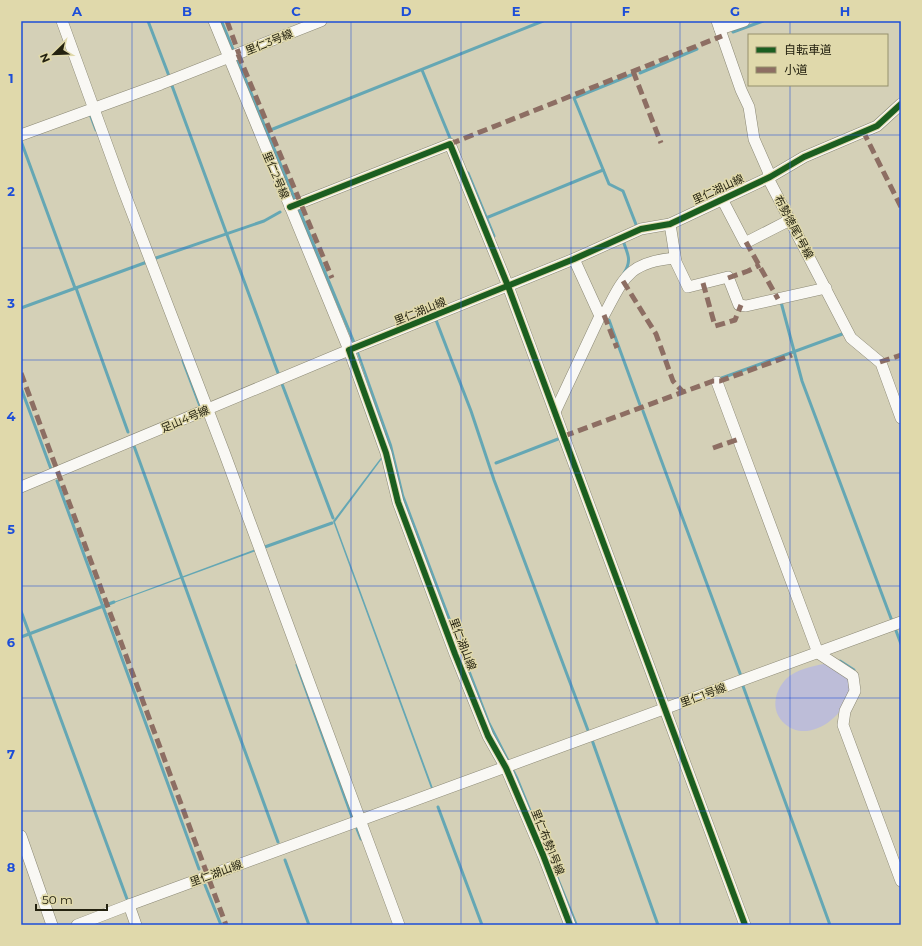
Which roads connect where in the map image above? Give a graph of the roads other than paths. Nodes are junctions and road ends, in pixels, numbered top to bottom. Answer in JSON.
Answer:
{"nodes":[{"id":1,"x":62,"y":21,"type":"edge"},
{"id":2,"x":214,"y":21,"type":"edge"},
{"id":3,"x":321,"y":21,"type":"edge"},
{"id":4,"x":744,"y":21,"type":"edge"},
{"id":5,"x":719,"y":25,"type":"edge"},
{"id":6,"x":228,"y":58,"type":"junction"},
{"id":7,"x":901,"y":104,"type":"edge"},
{"id":8,"x":93,"y":108,"type":"junction"},
{"id":9,"x":21,"y":136,"type":"edge"},
{"id":10,"x":770,"y":177,"type":"junction"},
{"id":11,"x":722,"y":199,"type":"junction"},
{"id":12,"x":290,"y":207,"type":"junction"},
{"id":13,"x":790,"y":220,"type":"junction"},
{"id":14,"x":670,"y":224,"type":"junction"},
{"id":15,"x":675,"y":258,"type":"junction"},
{"id":16,"x":574,"y":259,"type":"junction"},
{"id":17,"x":508,"y":286,"type":"junction"},
{"id":18,"x":826,"y":288,"type":"junction"},
{"id":19,"x":600,"y":316,"type":"junction"},
{"id":20,"x":349,"y":350,"type":"junction"},
{"id":21,"x":717,"y":382,"type":"dead end"},
{"id":22,"x":207,"y":410,"type":"junction"},
{"id":23,"x":555,"y":412,"type":"junction"},
{"id":24,"x":901,"y":418,"type":"edge"},
{"id":25,"x":21,"y":487,"type":"edge"},
{"id":26,"x":901,"y":622,"type":"edge"},
{"id":27,"x":818,"y":653,"type":"junction"},
{"id":28,"x":665,"y":709,"type":"junction"},
{"id":29,"x":506,"y":768,"type":"junction"},
{"id":30,"x":359,"y":821,"type":"junction"},
{"id":31,"x":21,"y":836,"type":"edge"},
{"id":32,"x":901,"y":881,"type":"edge"},
{"id":33,"x":129,"y":905,"type":"junction"},
{"id":34,"x":52,"y":925,"type":"edge"},
{"id":35,"x":77,"y":925,"type":"edge"},
{"id":36,"x":136,"y":925,"type":"edge"},
{"id":37,"x":399,"y":925,"type":"edge"},
{"id":38,"x":570,"y":925,"type":"edge"},
{"id":39,"x":745,"y":925,"type":"edge"}],
"edges":[{"from":1,"to":8,"type":"street"},
{"from":2,"to":6,"type":"street","name":"里仁2号線"},
{"from":3,"to":6,"type":"street","name":"里仁3号線"},
{"from":4,"to":5,"type":"street"},
{"from":5,"to":10,"type":"street","name":"布勢徳尾1号線"},
{"from":6,"to":8,"type":"street","name":"里仁3号線"},
{"from":6,"to":12,"type":"street","name":"里仁2号線"},
{"from":7,"to":10,"type":"street","name":"里仁湖山線"},
{"from":8,"to":9,"type":"street","name":"里仁3号線"},
{"from":8,"to":22,"type":"street"},
{"from":10,"to":11,"type":"street","name":"里仁湖山線"},
{"from":10,"to":13,"type":"street","name":"布勢徳尾1号線"},
{"from":11,"to":13,"type":"street"},
{"from":11,"to":14,"type":"street","name":"里仁湖山線"},
{"from":12,"to":17,"type":"street"},
{"from":12,"to":20,"type":"street","name":"里仁2号線"},
{"from":13,"to":18,"type":"street","name":"布勢徳尾1号線"},
{"from":14,"to":15,"type":"street"},
{"from":14,"to":16,"type":"street","name":"里仁湖山線"},
{"from":15,"to":18,"type":"street"},
{"from":15,"to":19,"type":"street"},
{"from":16,"to":17,"type":"street","name":"里仁湖山線"},
{"from":16,"to":19,"type":"street"},
{"from":17,"to":20,"type":"street","name":"里仁湖山線"},
{"from":17,"to":23,"type":"street"},
{"from":18,"to":24,"type":"street","name":"布勢徳尾1号線"},
{"from":19,"to":23,"type":"street"},
{"from":20,"to":22,"type":"street","name":"足山4号線"},
{"from":20,"to":29,"type":"street","name":"里仁湖山線"},
{"from":21,"to":27,"type":"street"},
{"from":22,"to":25,"type":"street","name":"足山4号線"},
{"from":22,"to":30,"type":"street"},
{"from":23,"to":28,"type":"street"},
{"from":26,"to":27,"type":"street","name":"里仁1号線"},
{"from":27,"to":28,"type":"street","name":"里仁1号線"},
{"from":27,"to":32,"type":"street"},
{"from":28,"to":29,"type":"street","name":"里仁1号線"},
{"from":28,"to":39,"type":"street"},
{"from":29,"to":30,"type":"street","name":"里仁湖山線"},
{"from":29,"to":38,"type":"street","name":"里仁布勢1号線"},
{"from":30,"to":33,"type":"street","name":"里仁湖山線"},
{"from":30,"to":37,"type":"street"},
{"from":31,"to":34,"type":"street"},
{"from":33,"to":35,"type":"street","name":"里仁湖山線"},
{"from":33,"to":36,"type":"street"}]}
